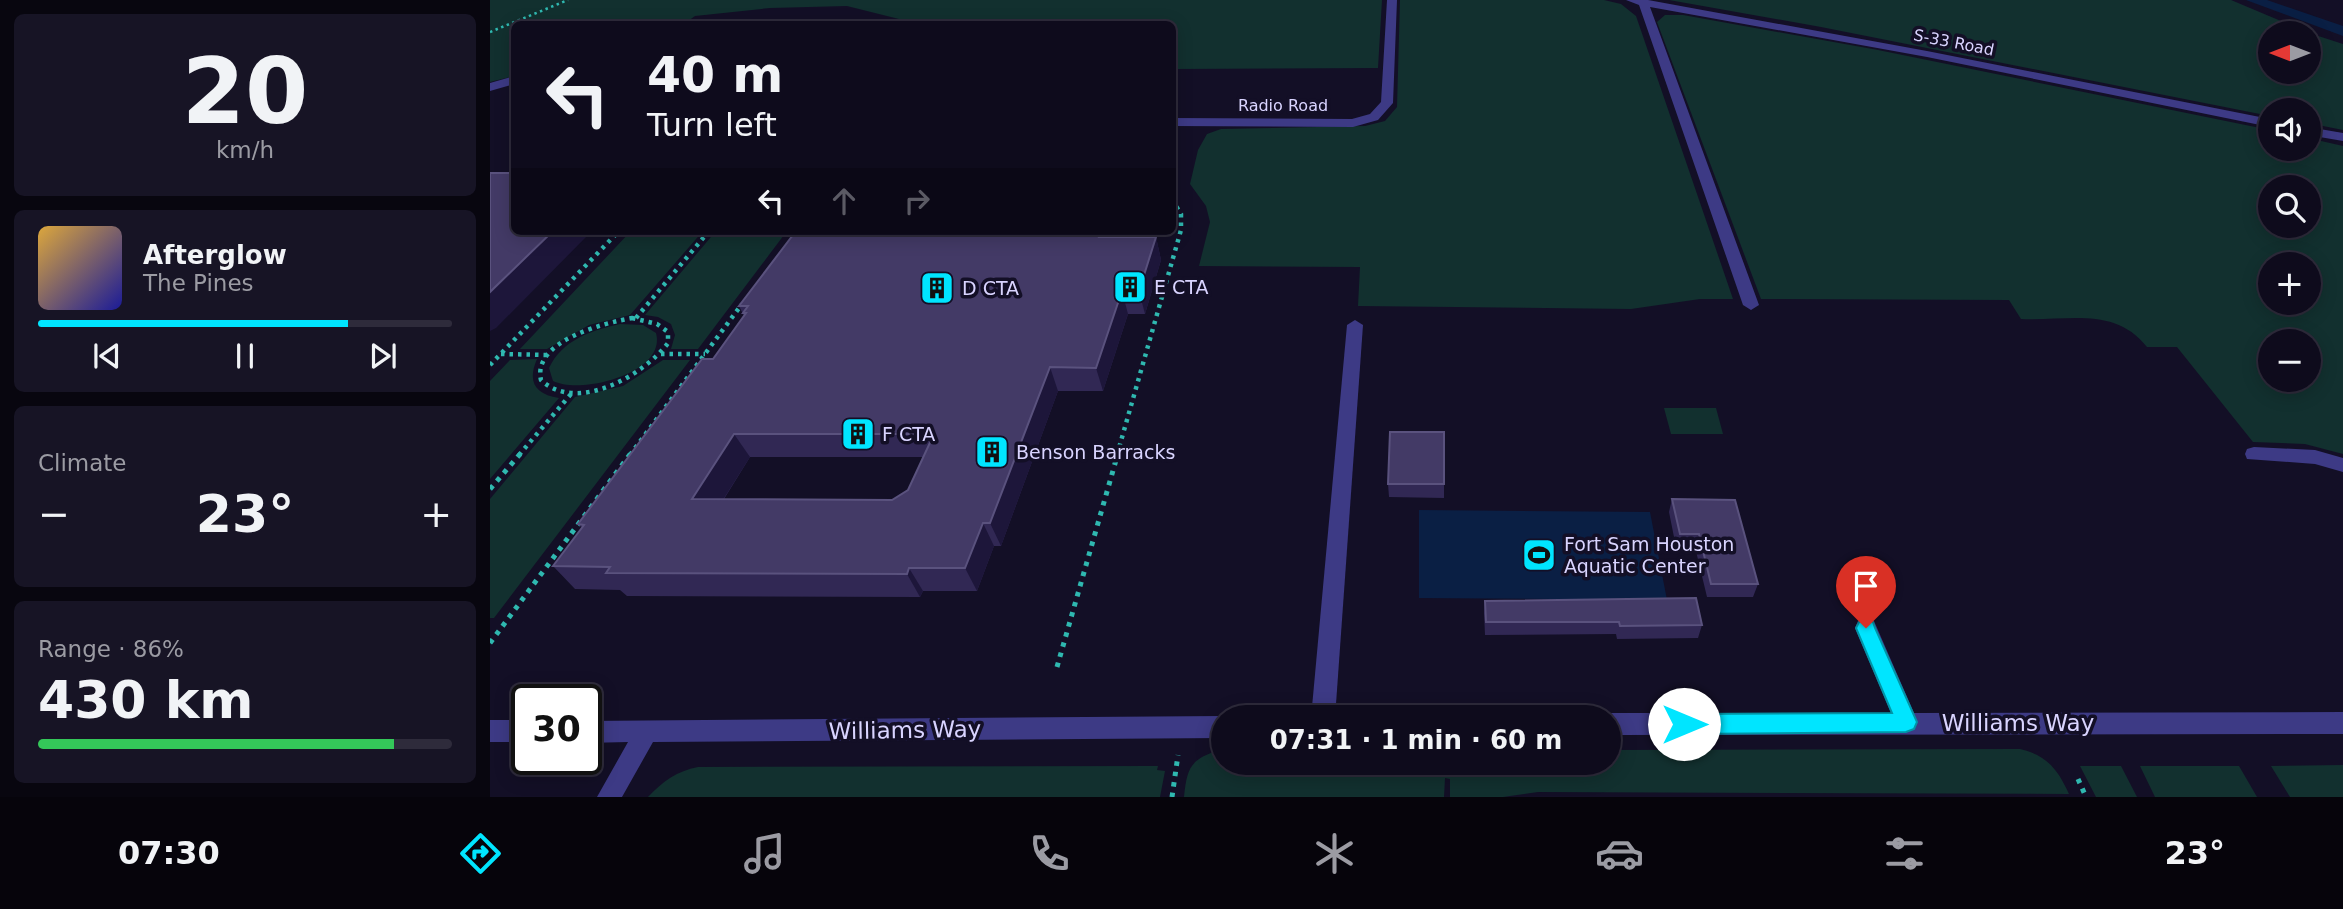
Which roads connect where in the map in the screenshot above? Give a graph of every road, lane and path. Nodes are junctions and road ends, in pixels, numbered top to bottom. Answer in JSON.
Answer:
{"nodes":[{"id":1,"x":568,"y":0,"type":"edge"},
{"id":2,"x":1392,"y":0,"type":"edge"},
{"id":3,"x":1637,"y":1,"type":"edge"},
{"id":4,"x":517,"y":21,"type":"edge"},
{"id":5,"x":511,"y":23,"type":"edge"},
{"id":6,"x":490,"y":32,"type":"edge"},
{"id":7,"x":511,"y":81,"type":"edge"},
{"id":8,"x":490,"y":87,"type":"edge"},
{"id":9,"x":2258,"y":121,"type":"edge"},
{"id":10,"x":1176,"y":122,"type":"edge"},
{"id":11,"x":2321,"y":134,"type":"edge"},
{"id":12,"x":2343,"y":138,"type":"edge"},
{"id":13,"x":1176,"y":205,"type":"edge"},
{"id":14,"x":615,"y":235,"type":"edge"},
{"id":15,"x":706,"y":235,"type":"edge"},
{"id":16,"x":747,"y":298,"type":"edge"},
{"id":17,"x":1751,"y":305,"type":"dead end"},
{"id":18,"x":635,"y":319,"type":"junction"},
{"id":19,"x":1355,"y":325,"type":"dead end"},
{"id":20,"x":500,"y":354,"type":"junction"},
{"id":21,"x":661,"y":354,"type":"junction"},
{"id":22,"x":705,"y":354,"type":"junction"},
{"id":23,"x":549,"y":355,"type":"junction"},
{"id":24,"x":490,"y":365,"type":"edge"},
{"id":25,"x":572,"y":393,"type":"junction"},
{"id":26,"x":2254,"y":454,"type":"dead end"},
{"id":27,"x":2343,"y":465,"type":"edge"},
{"id":28,"x":490,"y":489,"type":"edge"},
{"id":29,"x":1866,"y":628,"type":"dead end"},
{"id":30,"x":490,"y":643,"type":"edge"},
{"id":31,"x":1057,"y":667,"type":"dead end"},
{"id":32,"x":1324,"y":705,"type":"edge"},
{"id":33,"x":1906,"y":722,"type":"junction"},
{"id":34,"x":2343,"y":723,"type":"edge"},
{"id":35,"x":1621,"y":724,"type":"edge"},
{"id":36,"x":1211,"y":727,"type":"edge"},
{"id":37,"x":490,"y":731,"type":"edge"},
{"id":38,"x":511,"y":731,"type":"edge"},
{"id":39,"x":602,"y":732,"type":"edge"},
{"id":40,"x":646,"y":733,"type":"junction"},
{"id":41,"x":1178,"y":755,"type":"dead end"},
{"id":42,"x":2078,"y":779,"type":"dead end"},
{"id":43,"x":609,"y":797,"type":"edge"},
{"id":44,"x":1172,"y":797,"type":"edge"},
{"id":45,"x":2086,"y":797,"type":"edge"}],
"edges":[{"from":1,"to":4,"type":"path"},
{"from":2,"to":10,"type":"street","name":"Radio Road"},
{"from":3,"to":9,"type":"street","name":"S-33 Road"},
{"from":3,"to":17,"type":"street"},
{"from":5,"to":6,"type":"path"},
{"from":7,"to":8,"type":"street"},
{"from":11,"to":12,"type":"street"},
{"from":13,"to":31,"type":"path"},
{"from":14,"to":20,"type":"path"},
{"from":15,"to":18,"type":"path"},
{"from":16,"to":22,"type":"path"},
{"from":18,"to":21,"type":"path"},
{"from":18,"to":23,"type":"path"},
{"from":19,"to":32,"type":"street"},
{"from":20,"to":23,"type":"path"},
{"from":20,"to":24,"type":"path"},
{"from":21,"to":22,"type":"path"},
{"from":21,"to":25,"type":"path"},
{"from":22,"to":30,"type":"path"},
{"from":23,"to":25,"type":"path"},
{"from":25,"to":28,"type":"path"},
{"from":26,"to":27,"type":"street"},
{"from":29,"to":33,"type":"street"},
{"from":33,"to":34,"type":"street","name":"Williams Way"},
{"from":33,"to":35,"type":"street","name":"Williams Way"},
{"from":36,"to":40,"type":"street","name":"Williams Way"},
{"from":37,"to":38,"type":"street"},
{"from":39,"to":40,"type":"street","name":"Williams Way"},
{"from":40,"to":43,"type":"street"},
{"from":41,"to":44,"type":"path"},
{"from":42,"to":45,"type":"path"}]}
